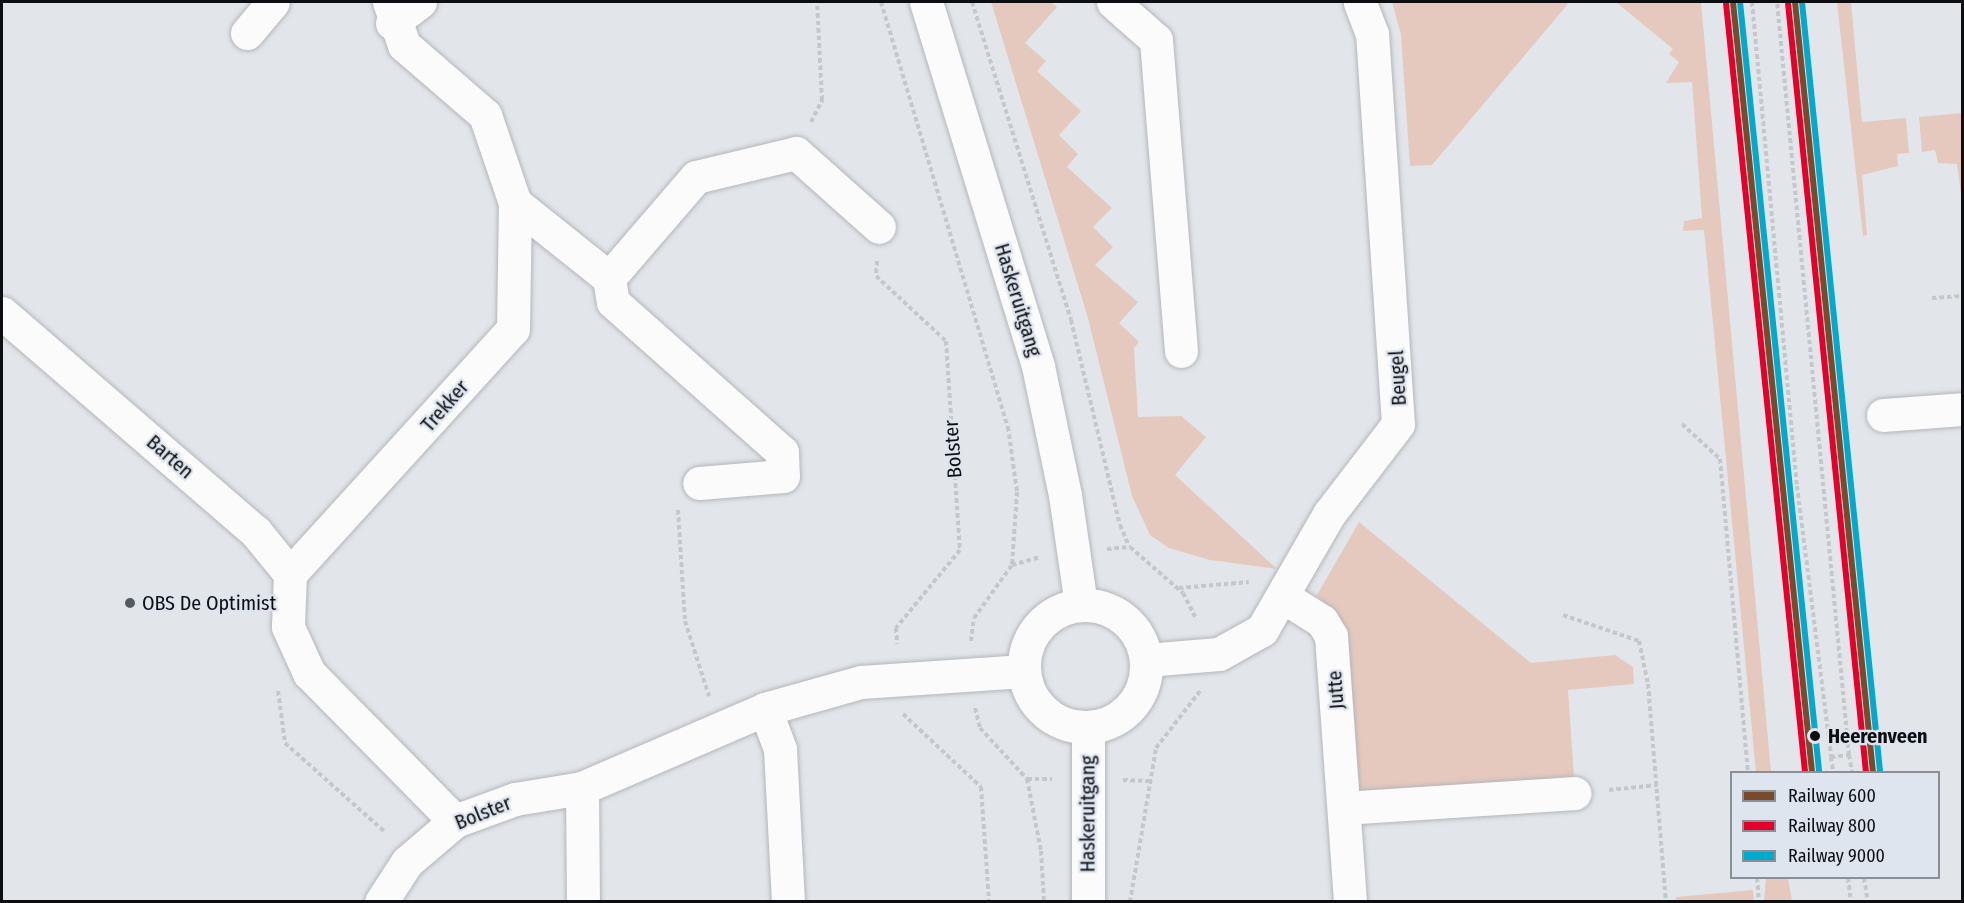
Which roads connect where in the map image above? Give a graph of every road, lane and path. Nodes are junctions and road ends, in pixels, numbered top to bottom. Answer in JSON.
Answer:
{"nodes":[{"id":1,"x":273,"y":2,"type":"edge"},
{"id":2,"x":420,"y":2,"type":"edge"},
{"id":3,"x":817,"y":2,"type":"edge"},
{"id":4,"x":880,"y":2,"type":"edge"},
{"id":5,"x":926,"y":2,"type":"edge"},
{"id":6,"x":972,"y":2,"type":"edge"},
{"id":7,"x":1113,"y":2,"type":"edge"},
{"id":8,"x":1360,"y":2,"type":"edge"},
{"id":9,"x":1752,"y":2,"type":"edge"},
{"id":10,"x":1777,"y":2,"type":"edge"},
{"id":11,"x":391,"y":12,"type":"edge"},
{"id":12,"x":247,"y":33,"type":"dead end"},
{"id":13,"x":796,"y":153,"type":"junction"},
{"id":14,"x":515,"y":203,"type":"junction"},
{"id":15,"x":879,"y":227,"type":"joint"},
{"id":16,"x":609,"y":278,"type":"junction"},
{"id":17,"x":1962,"y":296,"type":"edge"},
{"id":18,"x":1932,"y":298,"type":"dead end"},
{"id":19,"x":2,"y":313,"type":"edge"},
{"id":20,"x":1181,"y":351,"type":"dead end"},
{"id":21,"x":1962,"y":409,"type":"edge"},
{"id":22,"x":1883,"y":415,"type":"dead end"},
{"id":23,"x":1682,"y":424,"type":"dead end"},
{"id":24,"x":699,"y":483,"type":"joint"},
{"id":25,"x":1130,"y":546,"type":"junction"},
{"id":26,"x":1095,"y":551,"type":"dead end"},
{"id":27,"x":1047,"y":556,"type":"dead end"},
{"id":28,"x":1012,"y":565,"type":"junction"},
{"id":29,"x":290,"y":574,"type":"junction"},
{"id":30,"x":1178,"y":588,"type":"junction"},
{"id":31,"x":1271,"y":590,"type":"junction"},
{"id":32,"x":1081,"y":605,"type":"junction"},
{"id":33,"x":1563,"y":615,"type":"dead end"},
{"id":34,"x":1197,"y":629,"type":"dead end"},
{"id":35,"x":971,"y":646,"type":"dead end"},
{"id":36,"x":1146,"y":660,"type":"junction"},
{"id":37,"x":1024,"y":671,"type":"junction"},
{"id":38,"x":900,"y":677,"type":"junction"},
{"id":39,"x":1201,"y":683,"type":"dead end"},
{"id":40,"x":277,"y":684,"type":"dead end"},
{"id":41,"x":975,"y":700,"type":"dead end"},
{"id":42,"x":765,"y":709,"type":"junction"},
{"id":43,"x":1088,"y":727,"type":"junction"},
{"id":44,"x":720,"y":728,"type":"junction"},
{"id":45,"x":1849,"y":755,"type":"junction"},
{"id":46,"x":1831,"y":757,"type":"junction"},
{"id":47,"x":1748,"y":771,"type":"edge"},
{"id":48,"x":1833,"y":771,"type":"edge"},
{"id":49,"x":1852,"y":771,"type":"edge"},
{"id":50,"x":1027,"y":779,"type":"junction"},
{"id":51,"x":1058,"y":779,"type":"dead end"},
{"id":52,"x":1115,"y":780,"type":"dead end"},
{"id":53,"x":1149,"y":781,"type":"junction"},
{"id":54,"x":1658,"y":785,"type":"junction"},
{"id":55,"x":582,"y":788,"type":"junction"},
{"id":56,"x":1575,"y":792,"type":"joint"},
{"id":57,"x":1344,"y":808,"type":"junction"},
{"id":58,"x":455,"y":821,"type":"junction"},
{"id":59,"x":407,"y":862,"type":"junction"},
{"id":60,"x":1757,"y":879,"type":"edge"},
{"id":61,"x":1848,"y":879,"type":"edge"},
{"id":62,"x":1864,"y":879,"type":"edge"},
{"id":63,"x":381,"y":902,"type":"edge"},
{"id":64,"x":583,"y":902,"type":"edge"},
{"id":65,"x":788,"y":902,"type":"edge"},
{"id":66,"x":989,"y":902,"type":"edge"},
{"id":67,"x":1044,"y":902,"type":"edge"},
{"id":68,"x":1088,"y":902,"type":"edge"},
{"id":69,"x":1130,"y":902,"type":"edge"},
{"id":70,"x":1350,"y":902,"type":"edge"},
{"id":71,"x":1666,"y":902,"type":"edge"},
{"id":72,"x":1759,"y":902,"type":"edge"},
{"id":73,"x":1851,"y":902,"type":"edge"},
{"id":74,"x":1868,"y":902,"type":"edge"}],
"edges":[{"from":1,"to":12,"type":"street"},
{"from":2,"to":11,"type":"street","name":"Trekker"},
{"from":3,"to":13,"type":"path"},
{"from":4,"to":28,"type":"path"},
{"from":5,"to":32,"type":"street","name":"Haskeruitgang"},
{"from":6,"to":25,"type":"path"},
{"from":7,"to":20,"type":"street"},
{"from":8,"to":31,"type":"street","name":"Beugel"},
{"from":9,"to":46,"type":"path"},
{"from":10,"to":45,"type":"path"},
{"from":11,"to":14,"type":"street","name":"Trekker"},
{"from":13,"to":15,"type":"street"},
{"from":13,"to":16,"type":"street"},
{"from":14,"to":16,"type":"street"},
{"from":14,"to":29,"type":"street","name":"Trekker"},
{"from":15,"to":38,"type":"path","name":"Bolster"},
{"from":16,"to":24,"type":"street"},
{"from":17,"to":18,"type":"path"},
{"from":19,"to":29,"type":"street","name":"Barten"},
{"from":21,"to":22,"type":"street"},
{"from":23,"to":47,"type":"path"},
{"from":24,"to":44,"type":"path"},
{"from":25,"to":26,"type":"path"},
{"from":25,"to":30,"type":"path"},
{"from":27,"to":28,"type":"path"},
{"from":28,"to":35,"type":"path"},
{"from":29,"to":58,"type":"street"},
{"from":30,"to":31,"type":"path"},
{"from":30,"to":34,"type":"path"},
{"from":31,"to":36,"type":"street","name":"Beugel"},
{"from":31,"to":57,"type":"street","name":"Jutte"},
{"from":32,"to":36,"type":"street"},
{"from":32,"to":37,"type":"street"},
{"from":33,"to":54,"type":"path"},
{"from":36,"to":43,"type":"street"},
{"from":37,"to":38,"type":"street","name":"Bolster"},
{"from":37,"to":43,"type":"street"},
{"from":38,"to":42,"type":"street","name":"Bolster"},
{"from":38,"to":66,"type":"path","name":"Bolster"},
{"from":39,"to":53,"type":"path"},
{"from":40,"to":59,"type":"path"},
{"from":41,"to":50,"type":"path"},
{"from":42,"to":44,"type":"street","name":"Bolster"},
{"from":42,"to":65,"type":"street"},
{"from":43,"to":68,"type":"street","name":"Haskeruitgang"},
{"from":44,"to":55,"type":"street","name":"Bolster"},
{"from":45,"to":46,"type":"path"},
{"from":45,"to":49,"type":"path"},
{"from":46,"to":48,"type":"path"},
{"from":50,"to":51,"type":"path"},
{"from":50,"to":67,"type":"path"},
{"from":52,"to":53,"type":"path"},
{"from":53,"to":69,"type":"path"},
{"from":54,"to":56,"type":"path"},
{"from":54,"to":71,"type":"path"},
{"from":55,"to":58,"type":"street","name":"Bolster"},
{"from":55,"to":64,"type":"street"},
{"from":56,"to":57,"type":"street"},
{"from":57,"to":70,"type":"street","name":"Jutte"},
{"from":58,"to":59,"type":"street","name":"Bolster"},
{"from":59,"to":63,"type":"street","name":"Bolster"},
{"from":60,"to":72,"type":"path"},
{"from":61,"to":73,"type":"path"},
{"from":62,"to":74,"type":"path"}]}
